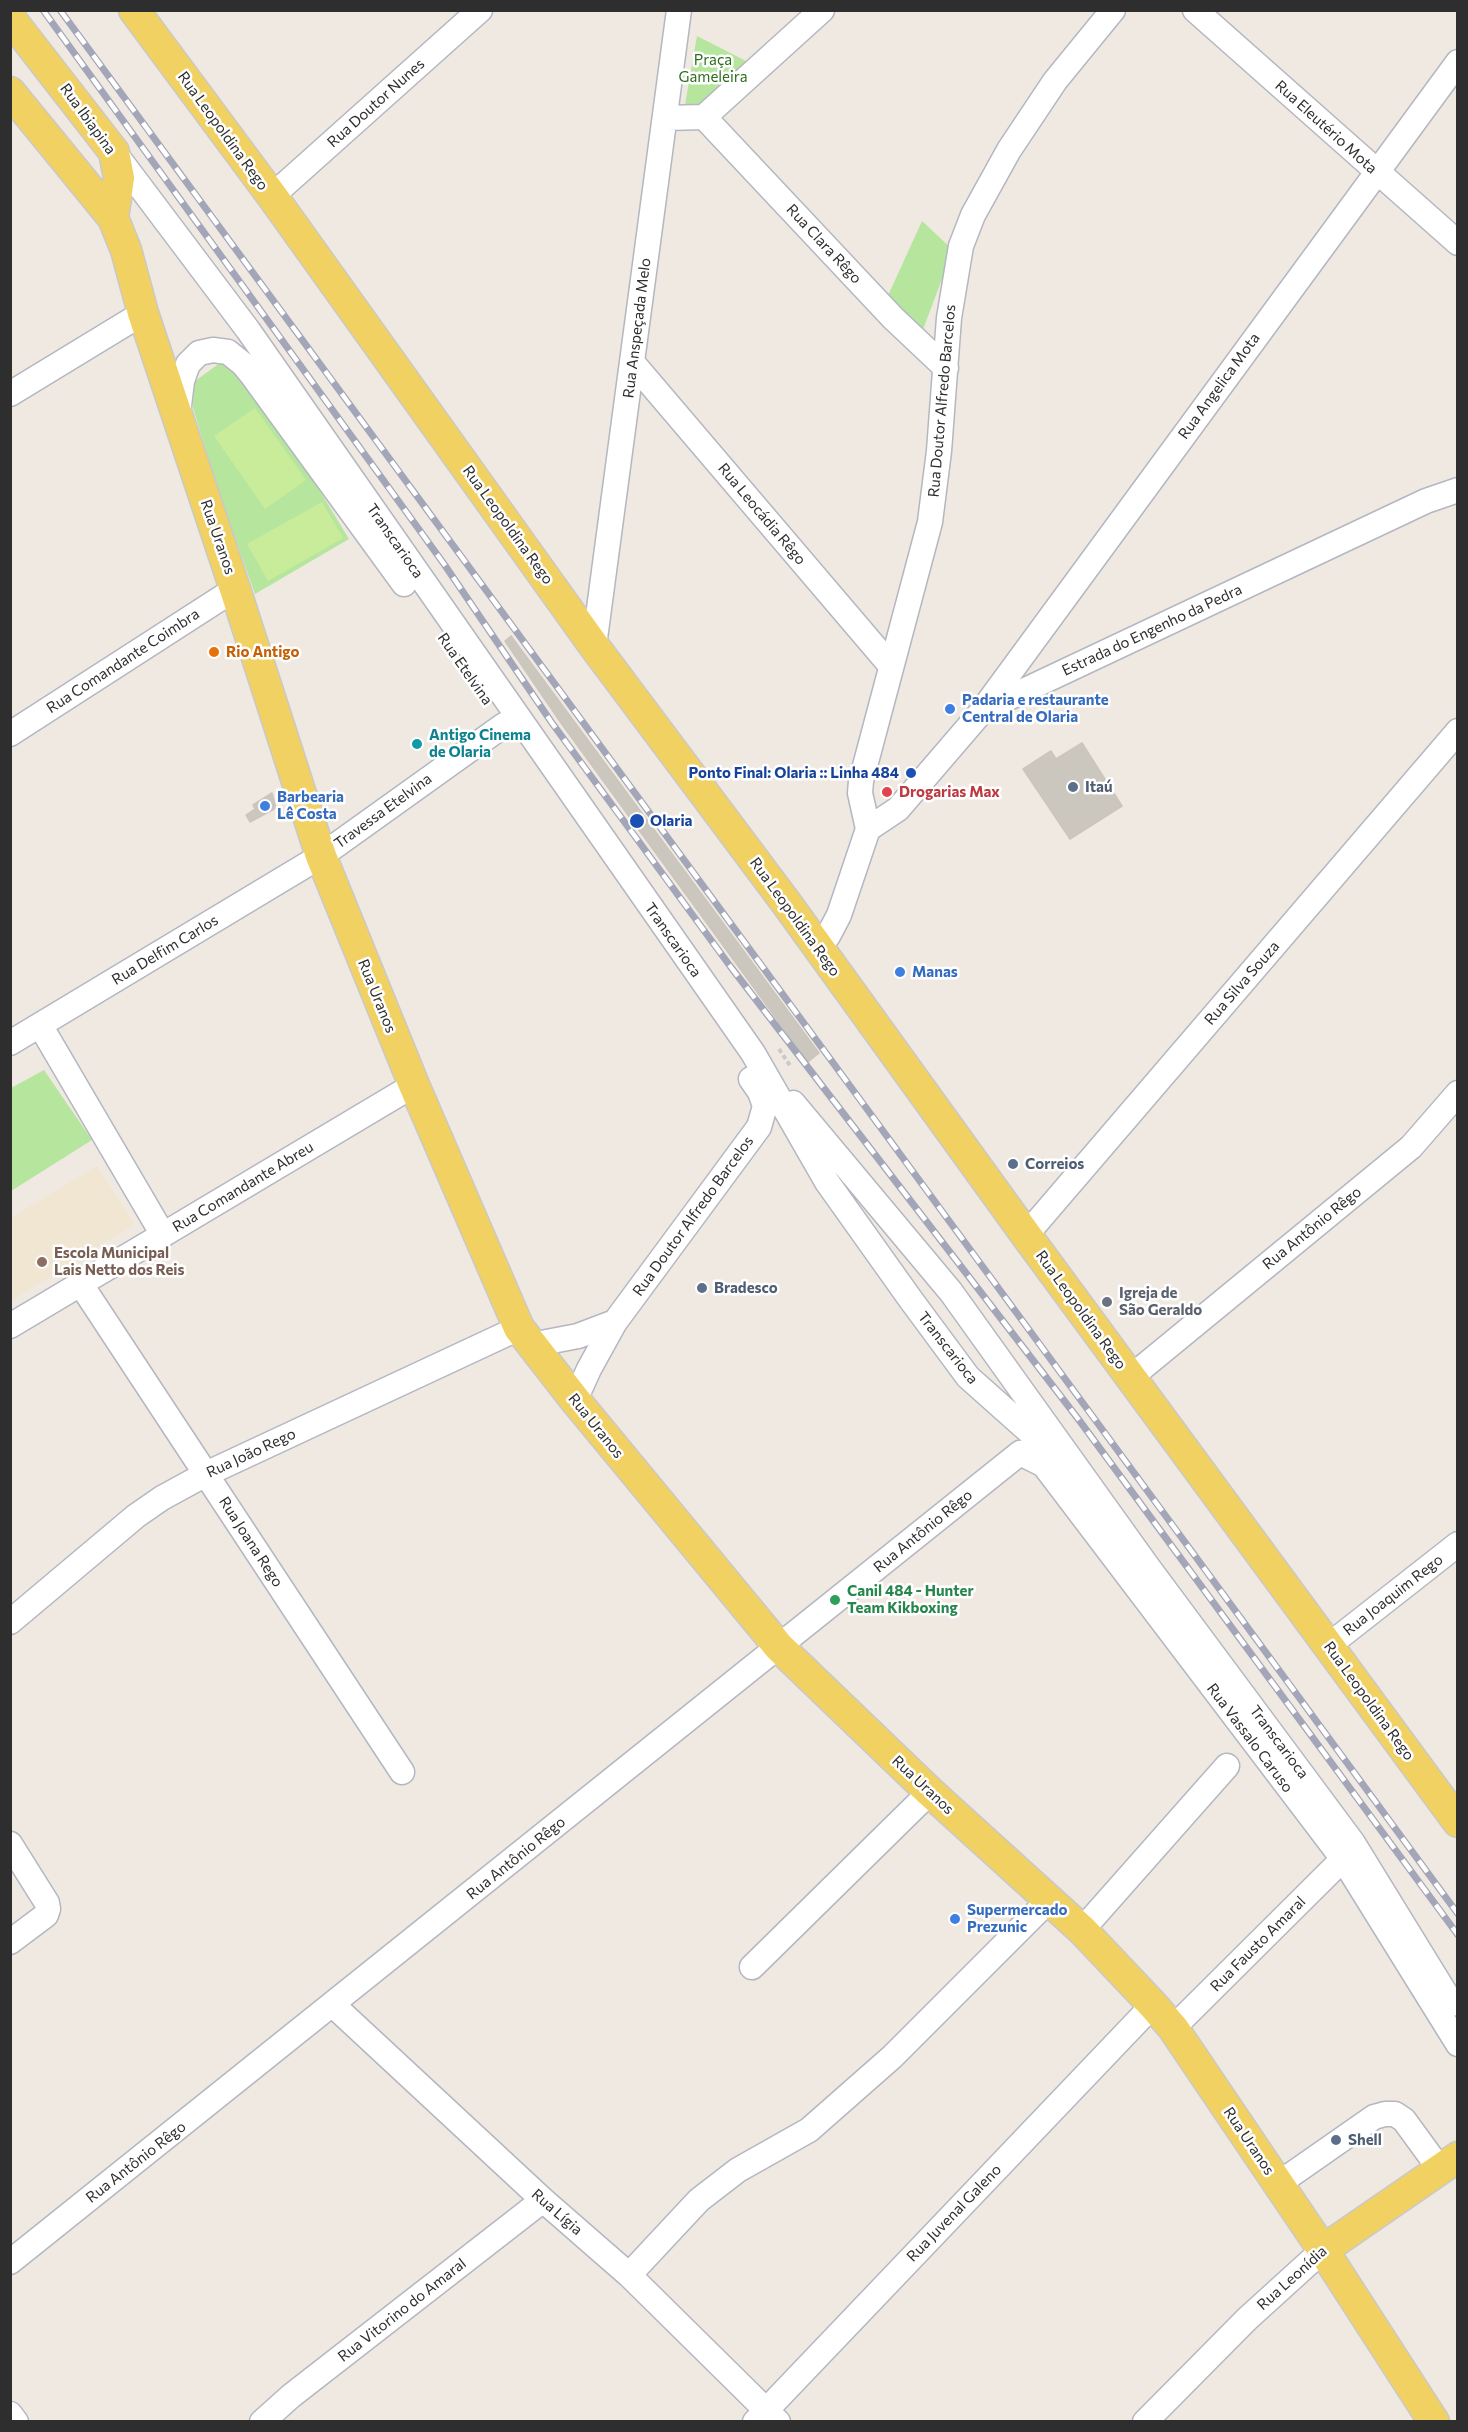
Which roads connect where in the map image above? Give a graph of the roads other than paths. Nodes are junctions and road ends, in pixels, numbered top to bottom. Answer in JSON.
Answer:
{"nodes":[{"id":1,"x":134,"y":10,"type":"edge"},
{"id":2,"x":480,"y":10,"type":"edge"},
{"id":3,"x":679,"y":10,"type":"edge"},
{"id":4,"x":822,"y":10,"type":"edge"},
{"id":5,"x":1113,"y":10,"type":"edge"},
{"id":6,"x":1195,"y":10,"type":"edge"},
{"id":7,"x":10,"y":18,"type":"edge"},
{"id":8,"x":10,"y":28,"type":"edge"},
{"id":9,"x":1458,"y":62,"type":"edge"},
{"id":10,"x":10,"y":92,"type":"edge"},
{"id":11,"x":704,"y":117,"type":"junction"},
{"id":12,"x":666,"y":118,"type":"junction"},
{"id":13,"x":114,"y":152,"type":"junction"},
{"id":14,"x":1375,"y":172,"type":"junction"},
{"id":15,"x":272,"y":196,"type":"junction"},
{"id":16,"x":113,"y":218,"type":"junction"},
{"id":17,"x":1458,"y":243,"type":"edge"},
{"id":18,"x":143,"y":313,"type":"junction"},
{"id":19,"x":632,"y":362,"type":"junction"},
{"id":20,"x":946,"y":368,"type":"junction"},
{"id":21,"x":10,"y":394,"type":"edge"},
{"id":22,"x":178,"y":417,"type":"junction"},
{"id":23,"x":1458,"y":490,"type":"edge"},
{"id":24,"x":236,"y":589,"type":"junction"},
{"id":25,"x":594,"y":646,"type":"junction"},
{"id":26,"x":891,"y":666,"type":"junction"},
{"id":27,"x":983,"y":710,"type":"junction"},
{"id":28,"x":504,"y":725,"type":"junction"},
{"id":29,"x":1458,"y":731,"type":"edge"},
{"id":30,"x":10,"y":734,"type":"edge"},
{"id":31,"x":868,"y":828,"type":"junction"},
{"id":32,"x":321,"y":856,"type":"junction"},
{"id":33,"x":816,"y":946,"type":"junction"},
{"id":34,"x":40,"y":1025,"type":"junction"},
{"id":35,"x":10,"y":1043,"type":"edge"},
{"id":36,"x":762,"y":1068,"type":"junction"},
{"id":37,"x":414,"y":1085,"type":"junction"},
{"id":38,"x":1458,"y":1093,"type":"edge"},
{"id":39,"x":765,"y":1106,"type":"joint"},
{"id":40,"x":163,"y":1234,"type":"junction"},
{"id":41,"x":1026,"y":1235,"type":"junction"},
{"id":42,"x":80,"y":1283,"type":"junction"},
{"id":43,"x":615,"y":1322,"type":"junction"},
{"id":44,"x":10,"y":1326,"type":"edge"},
{"id":45,"x":525,"y":1337,"type":"junction"},
{"id":46,"x":1131,"y":1377,"type":"junction"},
{"id":47,"x":575,"y":1400,"type":"junction"},
{"id":48,"x":1020,"y":1453,"type":"joint"},
{"id":49,"x":206,"y":1474,"type":"junction"},
{"id":50,"x":1086,"y":1482,"type":"junction"},
{"id":51,"x":1458,"y":1544,"type":"edge"},
{"id":52,"x":10,"y":1622,"type":"edge"},
{"id":53,"x":1328,"y":1646,"type":"junction"},
{"id":54,"x":779,"y":1647,"type":"junction"},
{"id":55,"x":1227,"y":1766,"type":"dead end"},
{"id":56,"x":402,"y":1772,"type":"dead end"},
{"id":57,"x":930,"y":1792,"type":"junction"},
{"id":58,"x":1458,"y":1822,"type":"edge"},
{"id":59,"x":10,"y":1844,"type":"edge"},
{"id":60,"x":1342,"y":1859,"type":"junction"},
{"id":61,"x":1049,"y":1900,"type":"junction"},
{"id":62,"x":1082,"y":1930,"type":"junction"},
{"id":63,"x":10,"y":1942,"type":"edge"},
{"id":64,"x":752,"y":1967,"type":"dead end"},
{"id":65,"x":333,"y":2005,"type":"junction"},
{"id":66,"x":1154,"y":2005,"type":"junction"},
{"id":67,"x":1458,"y":2013,"type":"edge"},
{"id":68,"x":1173,"y":2028,"type":"junction"},
{"id":69,"x":1458,"y":2044,"type":"edge"},
{"id":70,"x":1448,"y":2163,"type":"edge"},
{"id":71,"x":1278,"y":2184,"type":"junction"},
{"id":72,"x":543,"y":2200,"type":"junction"},
{"id":73,"x":1323,"y":2250,"type":"junction"},
{"id":74,"x":10,"y":2262,"type":"edge"},
{"id":75,"x":629,"y":2275,"type":"junction"},
{"id":76,"x":10,"y":2414,"type":"edge"},
{"id":77,"x":767,"y":2418,"type":"edge"},
{"id":78,"x":16,"y":2421,"type":"edge"},
{"id":79,"x":262,"y":2421,"type":"edge"},
{"id":80,"x":1145,"y":2421,"type":"edge"},
{"id":81,"x":1434,"y":2421,"type":"edge"}],
"edges":[{"from":1,"to":15,"type":"main road","name":"Rua Leopoldina Rego"},
{"from":2,"to":15,"type":"street","name":"Rua Doutor Nunes"},
{"from":3,"to":12,"type":"street","name":"Rua Anspeçada Melo"},
{"from":4,"to":11,"type":"street"},
{"from":5,"to":20,"type":"street","name":"Rua Doutor Alfredo Barcelos"},
{"from":6,"to":14,"type":"street","name":"Rua Eleutério Mota"},
{"from":7,"to":13,"type":"main road","name":"Rua Ibiapina"},
{"from":8,"to":13,"type":"street","name":"Transcarioca"},
{"from":9,"to":14,"type":"street","name":"Rua Angelica Mota"},
{"from":10,"to":16,"type":"main road"},
{"from":11,"to":12,"type":"street"},
{"from":11,"to":20,"type":"street","name":"Rua Clara Rêgo"},
{"from":12,"to":19,"type":"street","name":"Rua Anspeçada Melo"},
{"from":13,"to":16,"type":"main road","name":"Rua Ibiapina"},
{"from":13,"to":36,"type":"street","name":"Transcarioca"},
{"from":14,"to":17,"type":"street","name":"Rua Eleutério Mota"},
{"from":14,"to":27,"type":"street","name":"Rua Angelica Mota"},
{"from":15,"to":25,"type":"main road","name":"Rua Leopoldina Rego"},
{"from":16,"to":18,"type":"main road","name":"Rua Uranos"},
{"from":18,"to":21,"type":"street"},
{"from":18,"to":22,"type":"main road","name":"Rua Uranos"},
{"from":19,"to":25,"type":"street","name":"Rua Anspeçada Melo"},
{"from":19,"to":26,"type":"street","name":"Rua Leocádia Rêgo"},
{"from":20,"to":26,"type":"street","name":"Rua Doutor Alfredo Barcelos"},
{"from":22,"to":24,"type":"main road","name":"Rua Uranos"},
{"from":22,"to":28,"type":"street","name":"Rua Etelvina"},
{"from":23,"to":27,"type":"street","name":"Estrada do Engenho da Pedra"},
{"from":24,"to":30,"type":"street","name":"Rua Comandante Coimbra"},
{"from":24,"to":32,"type":"main road","name":"Rua Uranos"},
{"from":25,"to":33,"type":"main road","name":"Rua Leopoldina Rego"},
{"from":26,"to":31,"type":"street","name":"Rua Doutor Alfredo Barcelos"},
{"from":27,"to":31,"type":"street","name":"Estrada do Engenho da Pedra"},
{"from":28,"to":32,"type":"street","name":"Travessa Etelvina"},
{"from":28,"to":39,"type":"street","name":"Rua Etelvina"},
{"from":29,"to":41,"type":"street","name":"Rua Silva Souza"},
{"from":31,"to":33,"type":"street"},
{"from":32,"to":34,"type":"street","name":"Rua Delfim Carlos"},
{"from":32,"to":37,"type":"main road","name":"Rua Uranos"},
{"from":33,"to":41,"type":"main road","name":"Rua Leopoldina Rego"},
{"from":34,"to":35,"type":"street","name":"Rua Delfim Carlos"},
{"from":34,"to":40,"type":"street"},
{"from":36,"to":50,"type":"street","name":"Transcarioca"},
{"from":36,"to":50,"type":"street","name":"Transcarioca"},
{"from":37,"to":40,"type":"street","name":"Rua Comandante Abreu"},
{"from":37,"to":45,"type":"main road","name":"Rua Uranos"},
{"from":38,"to":46,"type":"street","name":"Rua Antônio Rêgo"},
{"from":39,"to":43,"type":"street","name":"Rua Doutor Alfredo Barcelos"},
{"from":40,"to":42,"type":"street","name":"Rua Comandante Abreu"},
{"from":41,"to":46,"type":"main road","name":"Rua Leopoldina Rego"},
{"from":42,"to":44,"type":"street","name":"Rua Comandante Abreu"},
{"from":42,"to":49,"type":"street","name":"Rua Joana Rego"},
{"from":43,"to":45,"type":"street"},
{"from":43,"to":47,"type":"street","name":"Rua Doutor Alfredo Barcelos"},
{"from":45,"to":47,"type":"main road","name":"Rua Uranos"},
{"from":45,"to":49,"type":"street","name":"Rua João Rego"},
{"from":46,"to":53,"type":"main road","name":"Rua Leopoldina Rego"},
{"from":47,"to":54,"type":"main road","name":"Rua Uranos"},
{"from":48,"to":54,"type":"street","name":"Rua Antônio Rêgo"},
{"from":48,"to":60,"type":"street","name":"Rua Vassalo Caruso"},
{"from":49,"to":52,"type":"street","name":"Rua João Rego"},
{"from":49,"to":56,"type":"street","name":"Rua Joana Rego"},
{"from":50,"to":67,"type":"street","name":"Transcarioca"},
{"from":51,"to":53,"type":"street","name":"Rua Joaquim Rego"},
{"from":53,"to":58,"type":"main road","name":"Rua Leopoldina Rego"},
{"from":54,"to":57,"type":"main road","name":"Rua Uranos"},
{"from":54,"to":65,"type":"street","name":"Rua Antônio Rêgo"},
{"from":55,"to":62,"type":"street"},
{"from":57,"to":61,"type":"main road","name":"Rua Uranos"},
{"from":57,"to":64,"type":"street"},
{"from":59,"to":63,"type":"street"},
{"from":60,"to":68,"type":"street","name":"Rua Fausto Amaral"},
{"from":60,"to":69,"type":"street","name":"Rua Vassalo Caruso"},
{"from":61,"to":62,"type":"main road","name":"Rua Uranos"},
{"from":61,"to":75,"type":"street"},
{"from":62,"to":66,"type":"main road","name":"Rua Uranos"},
{"from":65,"to":72,"type":"street","name":"Rua Lígia"},
{"from":65,"to":74,"type":"street","name":"Rua Antônio Rêgo"},
{"from":66,"to":68,"type":"main road","name":"Rua Uranos"},
{"from":66,"to":77,"type":"street","name":"Rua Juvenal Galeno"},
{"from":68,"to":71,"type":"main road","name":"Rua Uranos"},
{"from":70,"to":71,"type":"street"},
{"from":70,"to":73,"type":"main road","name":"Rua Leonídia"},
{"from":71,"to":73,"type":"main road","name":"Rua Uranos"},
{"from":72,"to":75,"type":"street","name":"Rua Lígia"},
{"from":72,"to":79,"type":"street","name":"Rua Vitorino do Amaral"},
{"from":73,"to":80,"type":"street","name":"Rua Leonídia"},
{"from":73,"to":81,"type":"main road","name":"Rua Uranos"},
{"from":75,"to":77,"type":"street","name":"Rua Lígia"},
{"from":76,"to":78,"type":"street"}]}
